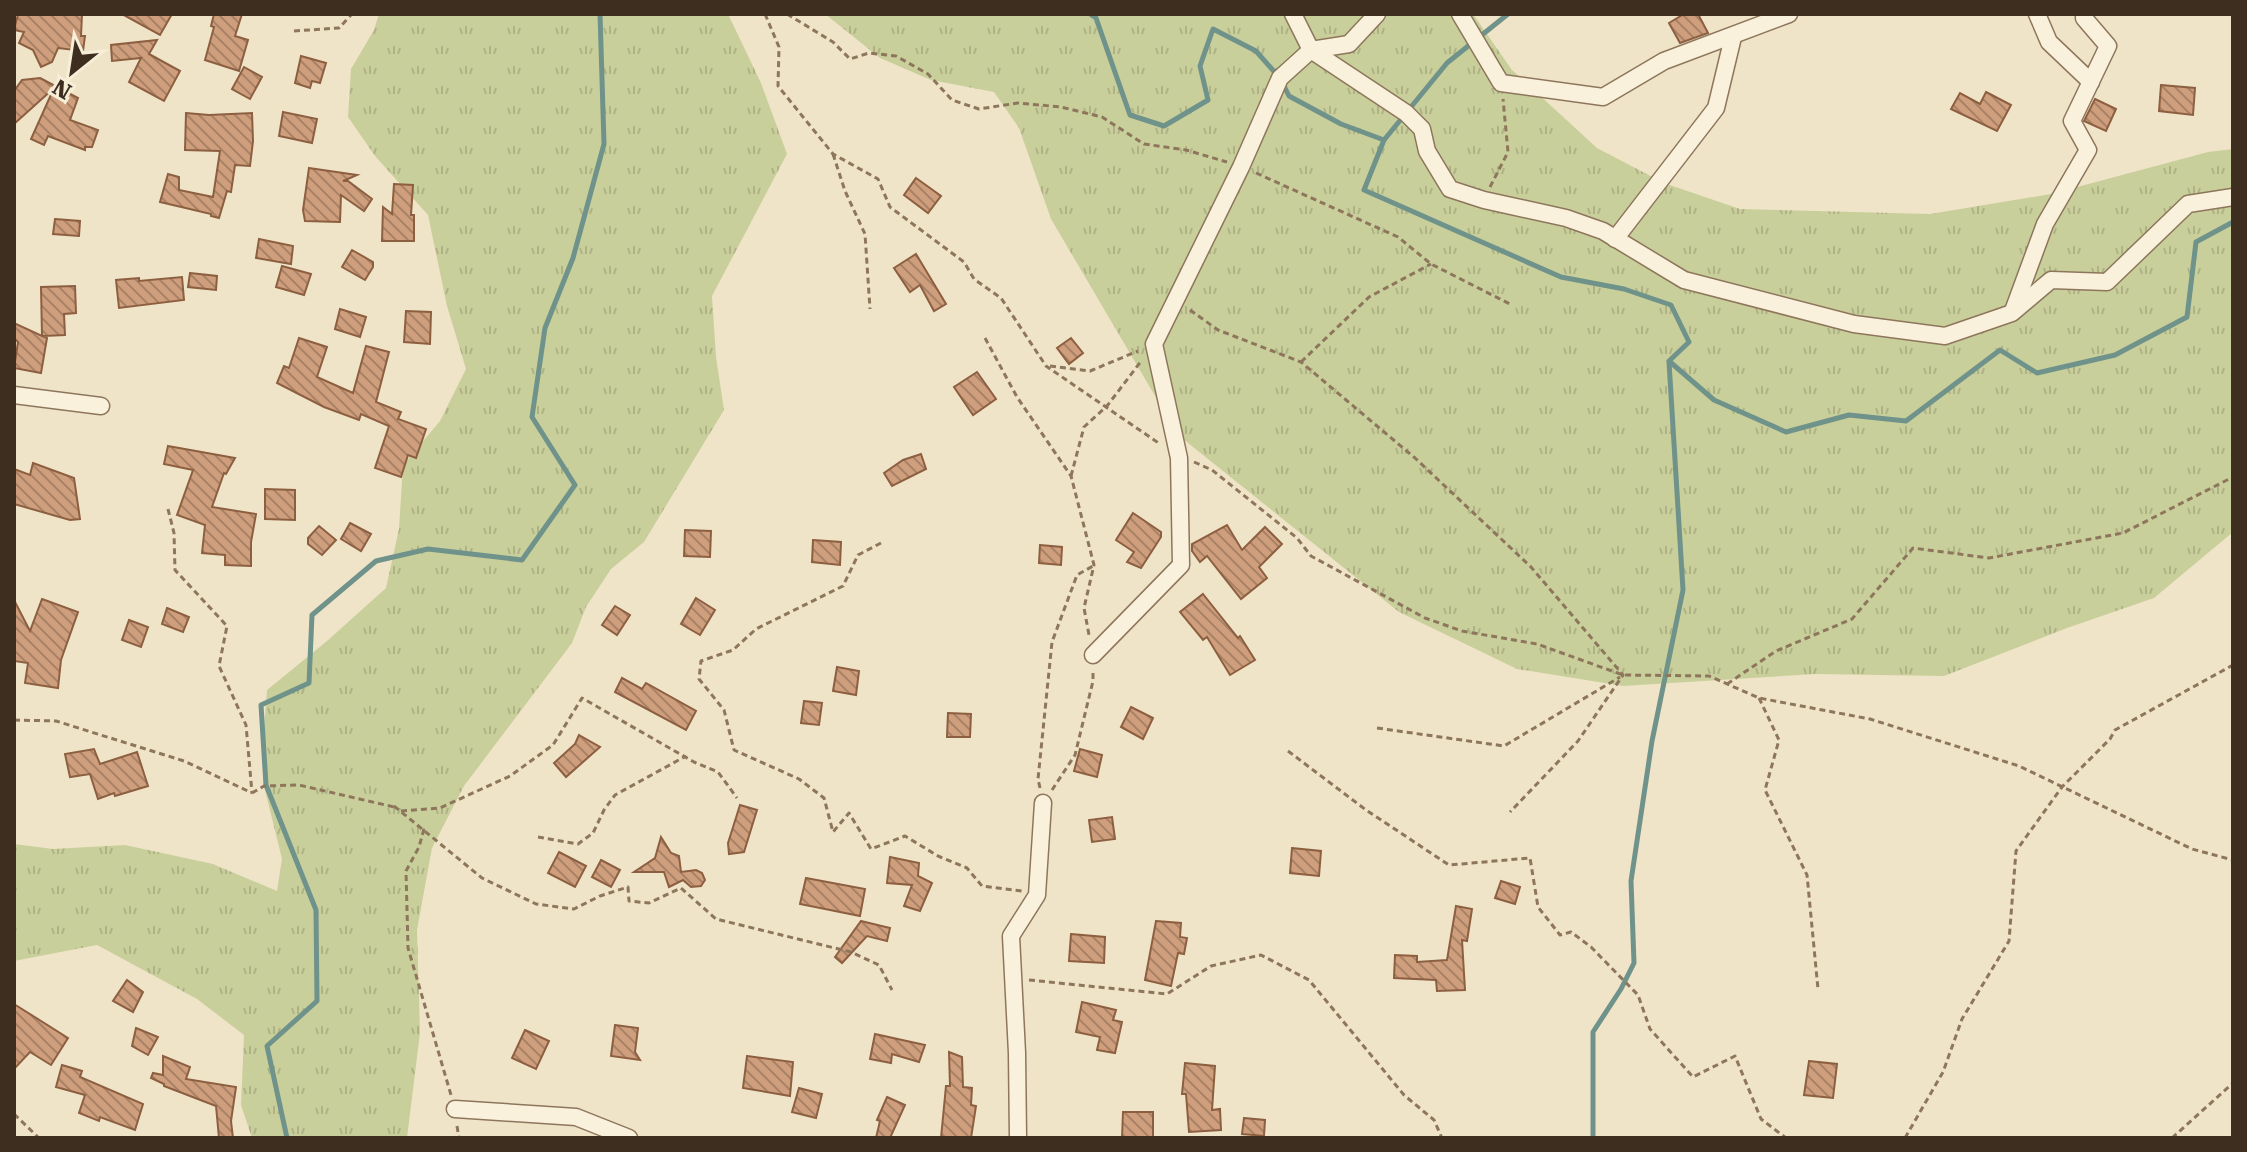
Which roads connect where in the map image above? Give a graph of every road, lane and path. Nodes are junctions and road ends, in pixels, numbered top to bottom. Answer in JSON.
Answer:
{"nodes":[{"id":1,"x":352,"y":14,"type":"edge"},
{"id":2,"x":765,"y":14,"type":"edge"},
{"id":3,"x":787,"y":14,"type":"edge"},
{"id":4,"x":1293,"y":14,"type":"edge"},
{"id":5,"x":1377,"y":14,"type":"edge"},
{"id":6,"x":1460,"y":14,"type":"edge"},
{"id":7,"x":1789,"y":14,"type":"edge"},
{"id":8,"x":2037,"y":14,"type":"edge"},
{"id":9,"x":2085,"y":14,"type":"edge"},
{"id":10,"x":294,"y":31,"type":"dead end"},
{"id":11,"x":1733,"y":37,"type":"junction"},
{"id":12,"x":1311,"y":50,"type":"junction"},
{"id":13,"x":2091,"y":82,"type":"junction"},
{"id":14,"x":1501,"y":83,"type":"junction"},
{"id":15,"x":833,"y":154,"type":"junction"},
{"id":16,"x":1241,"y":167,"type":"junction"},
{"id":17,"x":2233,"y":197,"type":"edge"},
{"id":18,"x":1484,"y":200,"type":"junction"},
{"id":19,"x":1615,"y":239,"type":"junction"},
{"id":20,"x":1431,"y":264,"type":"junction"},
{"id":21,"x":1176,"y":300,"type":"junction"},
{"id":22,"x":1510,"y":304,"type":"dead end"},
{"id":23,"x":870,"y":309,"type":"dead end"},
{"id":24,"x":2012,"y":313,"type":"junction"},
{"id":25,"x":985,"y":338,"type":"dead end"},
{"id":26,"x":1154,"y":344,"type":"junction"},
{"id":27,"x":1301,"y":362,"type":"junction"},
{"id":28,"x":1046,"y":366,"type":"junction"},
{"id":29,"x":14,"y":395,"type":"edge"},
{"id":30,"x":101,"y":406,"type":"dead end"},
{"id":31,"x":1107,"y":406,"type":"junction"},
{"id":32,"x":1179,"y":458,"type":"junction"},
{"id":33,"x":1071,"y":476,"type":"junction"},
{"id":34,"x":2233,"y":477,"type":"edge"},
{"id":35,"x":168,"y":509,"type":"dead end"},
{"id":36,"x":881,"y":543,"type":"dead end"},
{"id":37,"x":1094,"y":565,"type":"junction"},
{"id":38,"x":1093,"y":655,"type":"junction"},
{"id":39,"x":2233,"y":665,"type":"edge"},
{"id":40,"x":1623,"y":675,"type":"junction"},
{"id":41,"x":1727,"y":684,"type":"junction"},
{"id":42,"x":1759,"y":698,"type":"junction"},
{"id":43,"x":14,"y":720,"type":"edge"},
{"id":44,"x":1377,"y":728,"type":"dead end"},
{"id":45,"x":1288,"y":751,"type":"dead end"},
{"id":46,"x":686,"y":756,"type":"junction"},
{"id":47,"x":2062,"y":787,"type":"junction"},
{"id":48,"x":252,"y":793,"type":"junction"},
{"id":49,"x":737,"y":798,"type":"dead end"},
{"id":50,"x":1043,"y":803,"type":"junction"},
{"id":51,"x":394,"y":806,"type":"junction"},
{"id":52,"x":1510,"y":812,"type":"dead end"},
{"id":53,"x":424,"y":829,"type":"junction"},
{"id":54,"x":538,"y":837,"type":"dead end"},
{"id":55,"x":2233,"y":860,"type":"edge"},
{"id":56,"x":1037,"y":895,"type":"junction"},
{"id":57,"x":1014,"y":978,"type":"junction"},
{"id":58,"x":1818,"y":989,"type":"dead end"},
{"id":59,"x":892,"y":990,"type":"dead end"},
{"id":60,"x":2233,"y":1083,"type":"edge"},
{"id":61,"x":455,"y":1109,"type":"junction"},
{"id":62,"x":14,"y":1114,"type":"edge"},
{"id":63,"x":39,"y":1138,"type":"edge"},
{"id":64,"x":459,"y":1138,"type":"edge"},
{"id":65,"x":629,"y":1138,"type":"edge"},
{"id":66,"x":1018,"y":1138,"type":"edge"},
{"id":67,"x":1442,"y":1138,"type":"edge"},
{"id":68,"x":1786,"y":1138,"type":"edge"},
{"id":69,"x":1905,"y":1138,"type":"edge"},
{"id":70,"x":2172,"y":1138,"type":"edge"}],
"edges":[{"from":1,"to":10,"type":"path"},
{"from":2,"to":15,"type":"path"},
{"from":3,"to":16,"type":"path"},
{"from":4,"to":12,"type":"street"},
{"from":5,"to":12,"type":"street"},
{"from":6,"to":14,"type":"street"},
{"from":7,"to":11,"type":"street"},
{"from":8,"to":13,"type":"street"},
{"from":9,"to":13,"type":"street"},
{"from":11,"to":14,"type":"street"},
{"from":11,"to":19,"type":"street"},
{"from":12,"to":16,"type":"street"},
{"from":12,"to":18,"type":"street"},
{"from":13,"to":24,"type":"street"},
{"from":14,"to":18,"type":"path"},
{"from":15,"to":23,"type":"path"},
{"from":15,"to":28,"type":"path"},
{"from":16,"to":20,"type":"path"},
{"from":16,"to":21,"type":"street"},
{"from":17,"to":24,"type":"street"},
{"from":18,"to":19,"type":"street"},
{"from":19,"to":24,"type":"street"},
{"from":20,"to":22,"type":"path"},
{"from":20,"to":27,"type":"path"},
{"from":21,"to":26,"type":"street"},
{"from":21,"to":27,"type":"path"},
{"from":25,"to":33,"type":"path"},
{"from":26,"to":28,"type":"path"},
{"from":26,"to":31,"type":"path"},
{"from":26,"to":32,"type":"street"},
{"from":27,"to":40,"type":"path"},
{"from":28,"to":31,"type":"path"},
{"from":29,"to":30,"type":"street"},
{"from":31,"to":32,"type":"path"},
{"from":31,"to":33,"type":"path"},
{"from":32,"to":38,"type":"street"},
{"from":32,"to":40,"type":"path"},
{"from":33,"to":37,"type":"path"},
{"from":34,"to":41,"type":"path"},
{"from":35,"to":48,"type":"path"},
{"from":36,"to":56,"type":"path"},
{"from":37,"to":38,"type":"path"},
{"from":37,"to":50,"type":"path"},
{"from":38,"to":50,"type":"path"},
{"from":39,"to":47,"type":"path"},
{"from":40,"to":41,"type":"path"},
{"from":40,"to":44,"type":"path"},
{"from":40,"to":52,"type":"path"},
{"from":41,"to":42,"type":"path"},
{"from":42,"to":47,"type":"path"},
{"from":42,"to":58,"type":"path"},
{"from":43,"to":48,"type":"path"},
{"from":45,"to":68,"type":"path"},
{"from":46,"to":49,"type":"path"},
{"from":46,"to":51,"type":"path"},
{"from":46,"to":54,"type":"path"},
{"from":47,"to":55,"type":"path"},
{"from":47,"to":69,"type":"path"},
{"from":48,"to":51,"type":"path"},
{"from":50,"to":56,"type":"street"},
{"from":51,"to":53,"type":"path"},
{"from":53,"to":59,"type":"path"},
{"from":53,"to":61,"type":"path"},
{"from":56,"to":57,"type":"street"},
{"from":57,"to":66,"type":"street"},
{"from":57,"to":67,"type":"path"},
{"from":60,"to":70,"type":"path"},
{"from":61,"to":64,"type":"path"},
{"from":61,"to":65,"type":"street"},
{"from":62,"to":63,"type":"path"}]}
